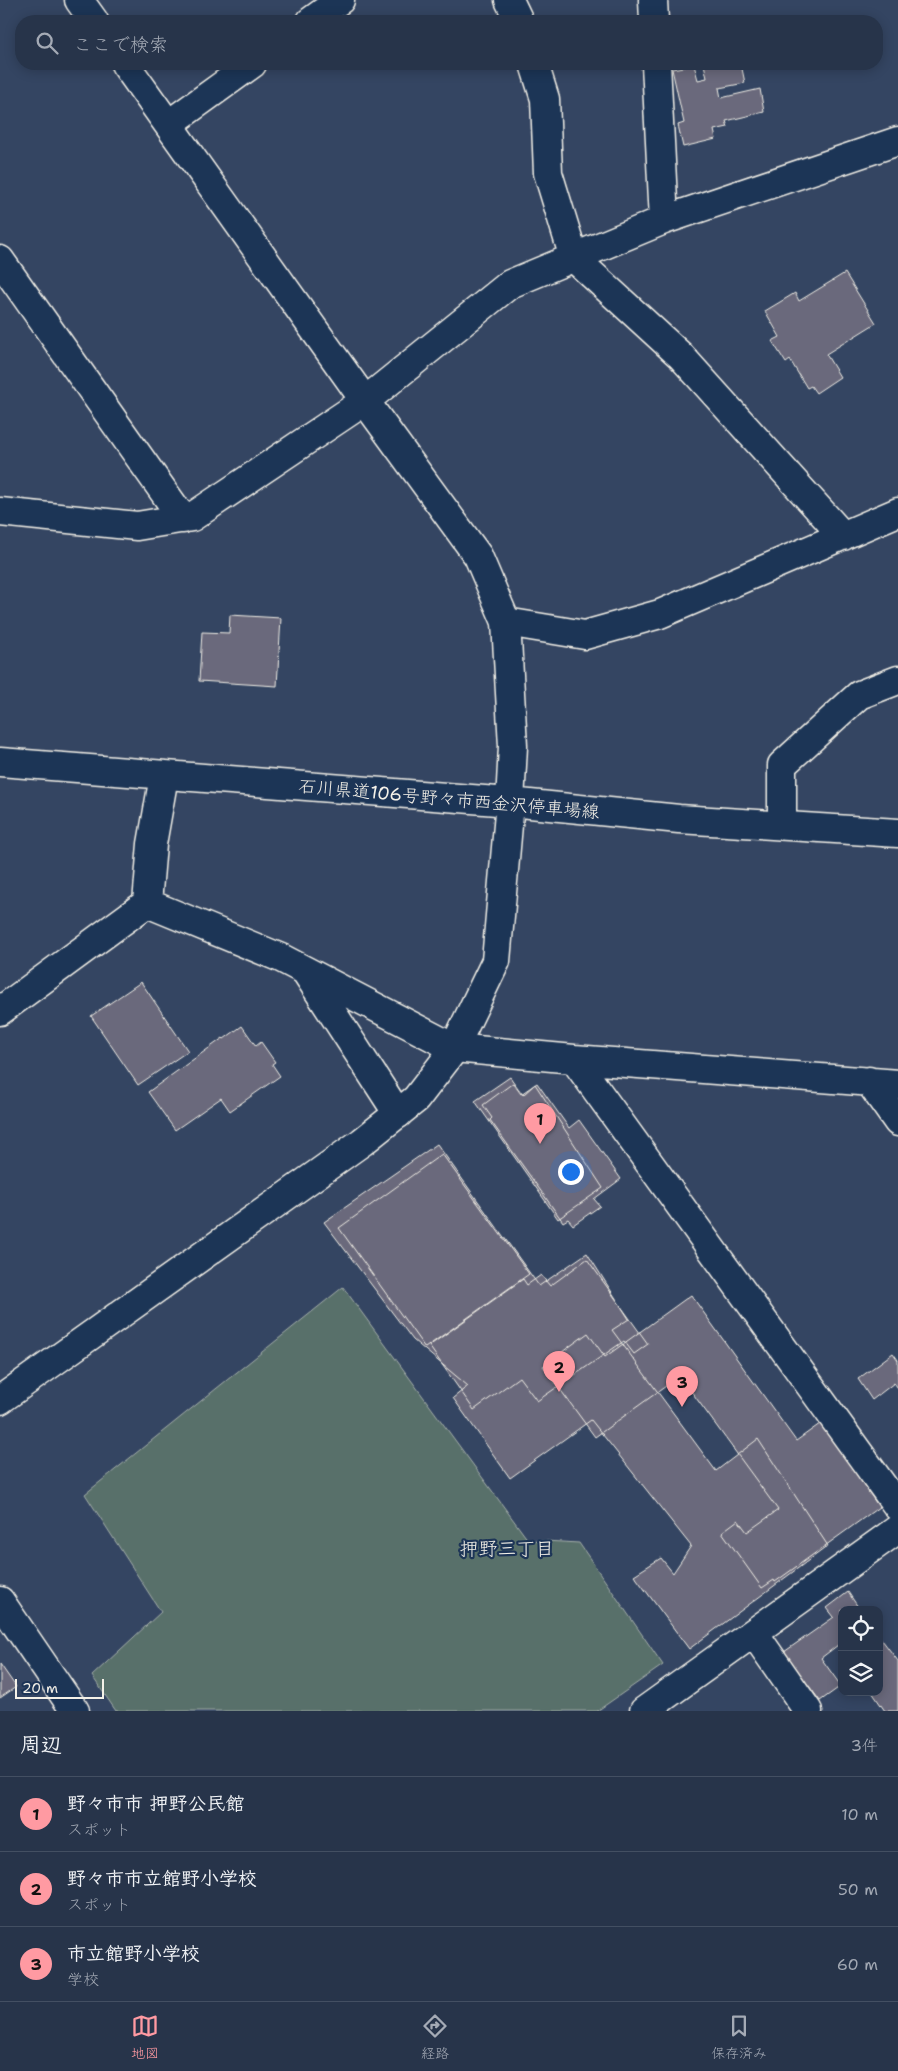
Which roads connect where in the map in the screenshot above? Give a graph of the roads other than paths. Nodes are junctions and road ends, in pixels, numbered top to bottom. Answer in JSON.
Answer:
{"nodes":[{"id":1,"x":79,"y":0,"type":"edge"},
{"id":2,"x":340,"y":0,"type":"edge"},
{"id":3,"x":509,"y":0,"type":"edge"},
{"id":4,"x":653,"y":0,"type":"edge"},
{"id":5,"x":90,"y":15,"type":"edge"},
{"id":6,"x":319,"y":15,"type":"edge"},
{"id":7,"x":516,"y":15,"type":"edge"},
{"id":8,"x":654,"y":15,"type":"edge"},
{"id":9,"x":129,"y":70,"type":"edge"},
{"id":10,"x":244,"y":70,"type":"edge"},
{"id":11,"x":536,"y":70,"type":"edge"},
{"id":12,"x":656,"y":70,"type":"edge"},
{"id":13,"x":169,"y":124,"type":"junction"},
{"id":14,"x":898,"y":142,"type":"edge"},
{"id":15,"x":664,"y":220,"type":"junction"},
{"id":16,"x":574,"y":258,"type":"junction"},
{"id":17,"x":0,"y":260,"type":"edge"},
{"id":18,"x":364,"y":401,"type":"junction"},
{"id":19,"x":0,"y":512,"type":"edge"},
{"id":20,"x":898,"y":512,"type":"edge"},
{"id":21,"x":183,"y":519,"type":"junction"},
{"id":22,"x":843,"y":536,"type":"junction"},
{"id":23,"x":506,"y":622,"type":"junction"},
{"id":24,"x":898,"y":680,"type":"edge"},
{"id":25,"x":0,"y":762,"type":"edge"},
{"id":26,"x":164,"y":776,"type":"junction"},
{"id":27,"x":510,"y":802,"type":"junction"},
{"id":28,"x":782,"y":825,"type":"junction"},
{"id":29,"x":898,"y":833,"type":"edge"},
{"id":30,"x":147,"y":904,"type":"junction"},
{"id":31,"x":305,"y":970,"type":"junction"},
{"id":32,"x":0,"y":1011,"type":"edge"},
{"id":33,"x":454,"y":1048,"type":"junction"},
{"id":34,"x":574,"y":1059,"type":"junction"},
{"id":35,"x":869,"y":1081,"type":"junction"},
{"id":36,"x":898,"y":1084,"type":"edge"},
{"id":37,"x":398,"y":1114,"type":"junction"},
{"id":38,"x":898,"y":1122,"type":"edge"},
{"id":39,"x":0,"y":1400,"type":"edge"},
{"id":40,"x":898,"y":1507,"type":"edge"},
{"id":41,"x":898,"y":1529,"type":"edge"},
{"id":42,"x":0,"y":1601,"type":"edge"},
{"id":43,"x":754,"y":1633,"type":"junction"},
{"id":44,"x":75,"y":1711,"type":"edge"},
{"id":45,"x":644,"y":1711,"type":"edge"},
{"id":46,"x":808,"y":1711,"type":"edge"}],
"edges":[{"from":1,"to":5,"type":"street"},
{"from":2,"to":6,"type":"street"},
{"from":3,"to":7,"type":"street"},
{"from":4,"to":8,"type":"street"},
{"from":9,"to":13,"type":"street"},
{"from":10,"to":13,"type":"street"},
{"from":11,"to":16,"type":"street"},
{"from":12,"to":15,"type":"street"},
{"from":13,"to":18,"type":"street"},
{"from":14,"to":15,"type":"street"},
{"from":15,"to":16,"type":"street"},
{"from":16,"to":18,"type":"street"},
{"from":16,"to":22,"type":"street"},
{"from":17,"to":21,"type":"street"},
{"from":18,"to":21,"type":"street"},
{"from":18,"to":23,"type":"street"},
{"from":19,"to":21,"type":"street"},
{"from":20,"to":22,"type":"street"},
{"from":22,"to":23,"type":"street"},
{"from":23,"to":27,"type":"street"},
{"from":24,"to":28,"type":"street"},
{"from":25,"to":26,"type":"street","name":"石川県道106号野々市西金沢停車場線"},
{"from":26,"to":27,"type":"street","name":"石川県道106号野々市西金沢停車場線"},
{"from":26,"to":30,"type":"street"},
{"from":27,"to":28,"type":"street","name":"石川県道106号野々市西金沢停車場線"},
{"from":27,"to":33,"type":"street"},
{"from":28,"to":29,"type":"street","name":"石川県道106号野々市西金沢停車場線"},
{"from":30,"to":31,"type":"street"},
{"from":30,"to":32,"type":"street"},
{"from":31,"to":33,"type":"street"},
{"from":31,"to":37,"type":"street"},
{"from":33,"to":34,"type":"street"},
{"from":33,"to":37,"type":"street"},
{"from":34,"to":35,"type":"street"},
{"from":34,"to":40,"type":"street"},
{"from":35,"to":36,"type":"street"},
{"from":35,"to":38,"type":"street"},
{"from":37,"to":39,"type":"street"},
{"from":41,"to":43,"type":"street"},
{"from":42,"to":44,"type":"street"},
{"from":43,"to":45,"type":"street"},
{"from":43,"to":46,"type":"street"}]}
